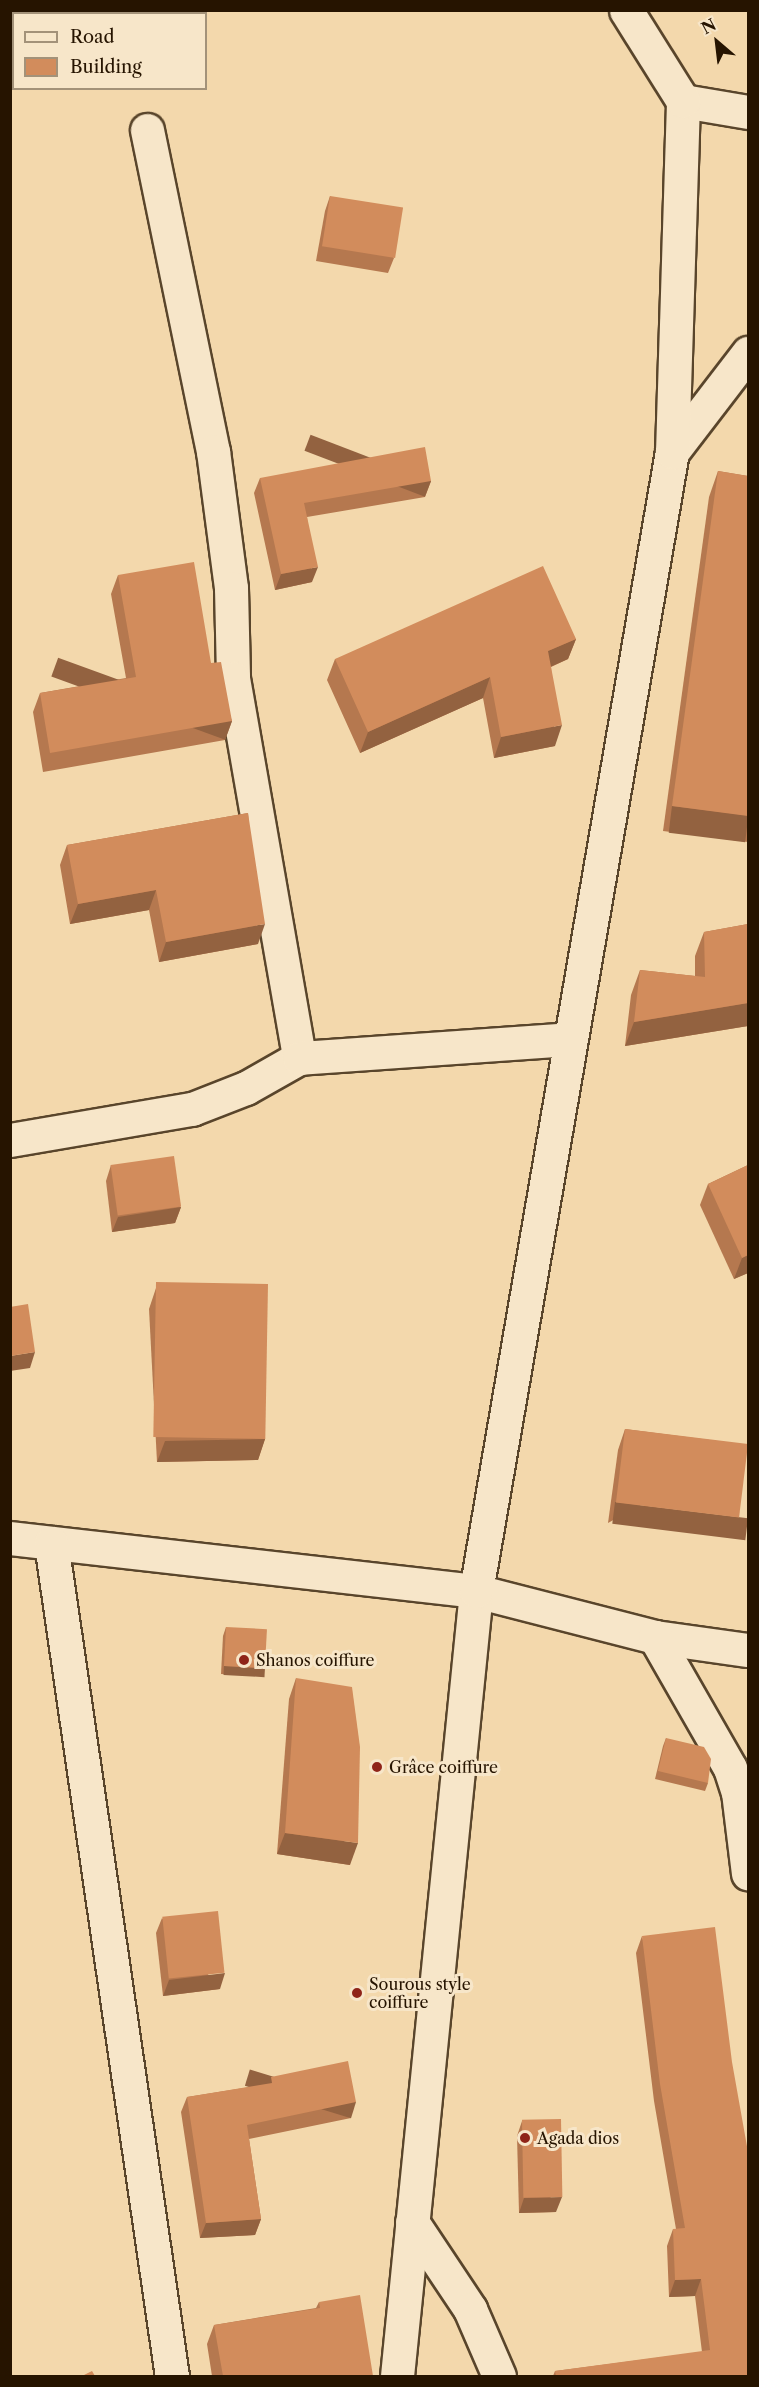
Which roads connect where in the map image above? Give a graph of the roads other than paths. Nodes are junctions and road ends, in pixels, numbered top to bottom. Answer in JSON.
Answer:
{"nodes":[{"id":1,"x":626,"y":10,"type":"edge"},
{"id":2,"x":683,"y":101,"type":"junction"},
{"id":3,"x":748,"y":112,"type":"edge"},
{"id":4,"x":147,"y":130,"type":"dead end"},
{"id":5,"x":748,"y":353,"type":"edge"},
{"id":6,"x":672,"y":452,"type":"junction"},
{"id":7,"x":570,"y":1039,"type":"junction"},
{"id":8,"x":299,"y":1058,"type":"junction"},
{"id":9,"x":10,"y":1140,"type":"edge"},
{"id":10,"x":10,"y":1538,"type":"edge"},
{"id":11,"x":51,"y":1543,"type":"junction"},
{"id":12,"x":476,"y":1591,"type":"junction"},
{"id":13,"x":655,"y":1637,"type":"junction"},
{"id":14,"x":748,"y":1650,"type":"edge"},
{"id":15,"x":748,"y":1873,"type":"edge"},
{"id":16,"x":412,"y":2222,"type":"junction"},
{"id":17,"x":172,"y":2376,"type":"edge"},
{"id":18,"x":397,"y":2376,"type":"edge"},
{"id":19,"x":499,"y":2376,"type":"edge"}],
"edges":[{"from":1,"to":2,"type":"street"},
{"from":2,"to":3,"type":"street"},
{"from":2,"to":6,"type":"street"},
{"from":4,"to":8,"type":"street"},
{"from":5,"to":6,"type":"street"},
{"from":6,"to":7,"type":"street"},
{"from":7,"to":8,"type":"street"},
{"from":7,"to":12,"type":"street"},
{"from":8,"to":9,"type":"street"},
{"from":10,"to":11,"type":"street"},
{"from":11,"to":12,"type":"street"},
{"from":11,"to":17,"type":"street"},
{"from":12,"to":13,"type":"street"},
{"from":12,"to":16,"type":"street"},
{"from":13,"to":14,"type":"street"},
{"from":13,"to":15,"type":"street"},
{"from":16,"to":18,"type":"street"},
{"from":16,"to":19,"type":"street"}]}
